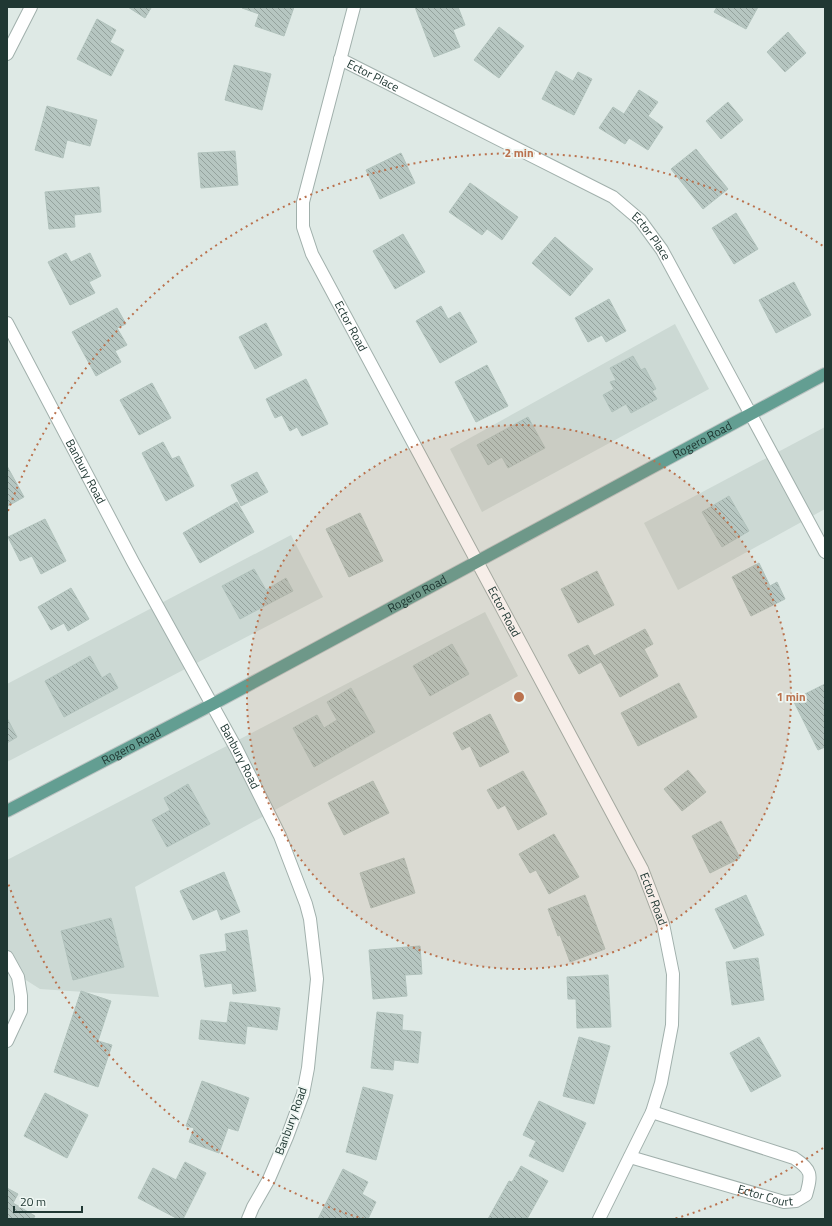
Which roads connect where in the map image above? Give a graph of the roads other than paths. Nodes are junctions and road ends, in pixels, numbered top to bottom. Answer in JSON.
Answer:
{"nodes":[{"id":1,"x":31,"y":7,"type":"edge"},
{"id":2,"x":354,"y":7,"type":"edge"},
{"id":3,"x":7,"y":54,"type":"edge"},
{"id":4,"x":340,"y":59,"type":"junction"},
{"id":5,"x":7,"y":324,"type":"edge"},
{"id":6,"x":825,"y":374,"type":"edge"},
{"id":7,"x":750,"y":414,"type":"junction"},
{"id":8,"x":825,"y":552,"type":"edge"},
{"id":9,"x":478,"y":562,"type":"junction"},
{"id":10,"x":213,"y":704,"type":"junction"},
{"id":11,"x":7,"y":811,"type":"edge"},
{"id":12,"x":7,"y":957,"type":"edge"},
{"id":13,"x":7,"y":1041,"type":"edge"},
{"id":14,"x":652,"y":1112,"type":"junction"},
{"id":15,"x":630,"y":1157,"type":"junction"},
{"id":16,"x":248,"y":1219,"type":"edge"},
{"id":17,"x":598,"y":1219,"type":"edge"}],
"edges":[{"from":1,"to":3,"type":"street"},
{"from":2,"to":4,"type":"street","name":"Ector Road"},
{"from":4,"to":7,"type":"street","name":"Ector Place"},
{"from":4,"to":9,"type":"street","name":"Ector Road"},
{"from":5,"to":10,"type":"street","name":"Banbury Road"},
{"from":6,"to":7,"type":"main road","name":"Rogero Road"},
{"from":7,"to":8,"type":"street","name":"Ector Place"},
{"from":7,"to":9,"type":"main road","name":"Rogero Road"},
{"from":9,"to":10,"type":"main road","name":"Rogero Road"},
{"from":9,"to":14,"type":"street","name":"Ector Road"},
{"from":10,"to":11,"type":"main road","name":"Rogero Road"},
{"from":10,"to":16,"type":"street","name":"Banbury Road"},
{"from":12,"to":13,"type":"street"},
{"from":14,"to":15,"type":"street","name":"Ector Road"},
{"from":14,"to":15,"type":"street","name":"Ector Court"},
{"from":15,"to":17,"type":"street","name":"Ector Road"}]}
